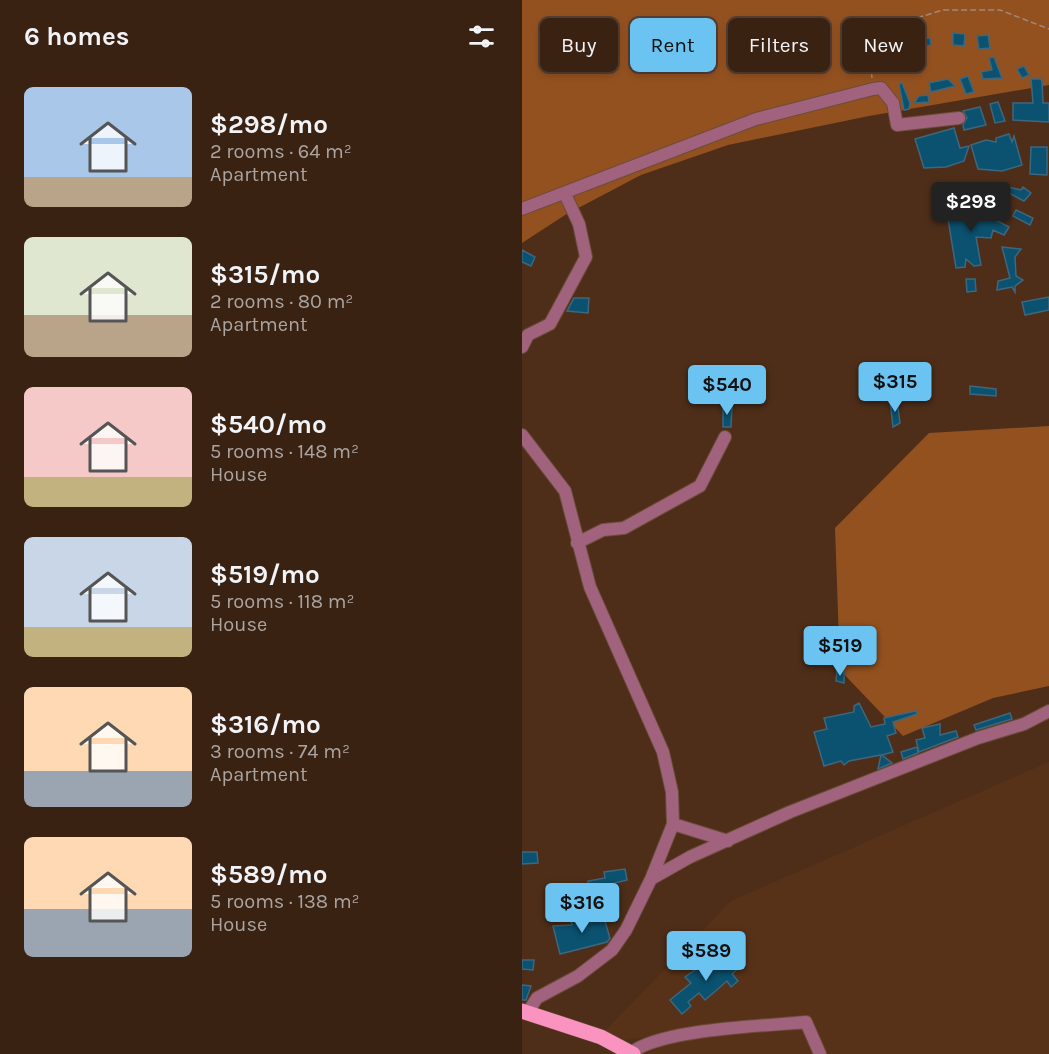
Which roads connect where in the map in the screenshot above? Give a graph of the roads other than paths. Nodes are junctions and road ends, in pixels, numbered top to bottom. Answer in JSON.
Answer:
{"nodes":[{"id":1,"x":958,"y":118,"type":"dead end"},
{"id":2,"x":565,"y":194,"type":"junction"},
{"id":3,"x":522,"y":208,"type":"edge"},
{"id":4,"x":522,"y":347,"type":"edge"},
{"id":5,"x":522,"y":435,"type":"edge"},
{"id":6,"x":725,"y":437,"type":"dead end"},
{"id":7,"x":577,"y":543,"type":"junction"},
{"id":8,"x":1049,"y":711,"type":"edge"},
{"id":9,"x":673,"y":825,"type":"junction"},
{"id":10,"x":728,"y":841,"type":"junction"},
{"id":11,"x":651,"y":879,"type":"junction"},
{"id":12,"x":525,"y":1011,"type":"edge"},
{"id":13,"x":632,"y":1054,"type":"edge"},
{"id":14,"x":820,"y":1054,"type":"edge"}],
"edges":[{"from":1,"to":2,"type":"lane"},
{"from":2,"to":3,"type":"lane"},
{"from":2,"to":4,"type":"lane"},
{"from":5,"to":7,"type":"lane"},
{"from":6,"to":7,"type":"lane"},
{"from":7,"to":9,"type":"lane"},
{"from":8,"to":10,"type":"lane"},
{"from":9,"to":10,"type":"lane"},
{"from":9,"to":11,"type":"lane"},
{"from":10,"to":11,"type":"lane"},
{"from":11,"to":12,"type":"lane"},
{"from":12,"to":13,"type":"main road"},
{"from":13,"to":14,"type":"lane"}]}
